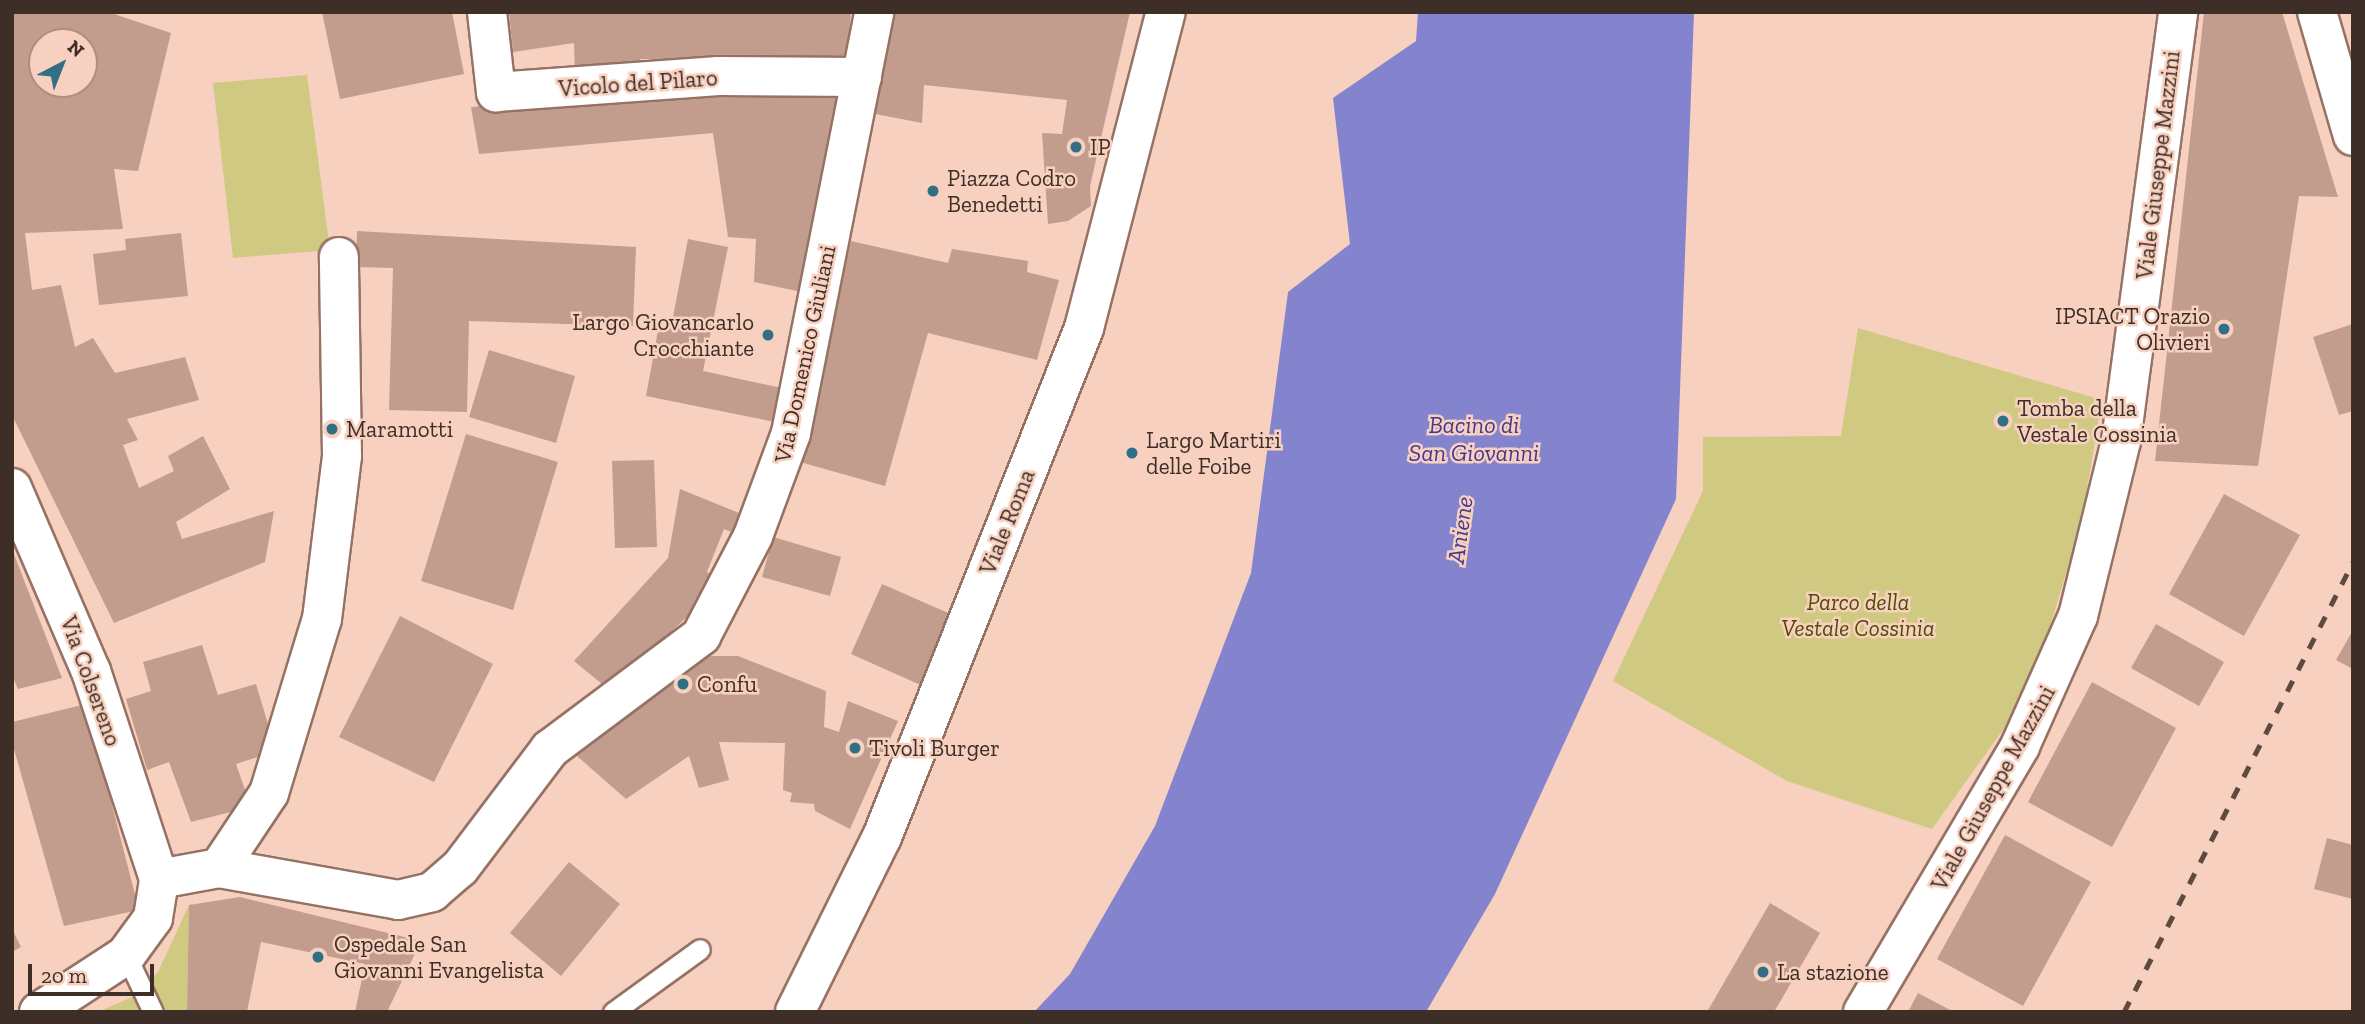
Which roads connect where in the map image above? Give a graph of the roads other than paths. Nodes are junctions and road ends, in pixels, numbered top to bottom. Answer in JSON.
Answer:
{"nodes":[{"id":1,"x":487,"y":12,"type":"edge"},
{"id":2,"x":874,"y":12,"type":"edge"},
{"id":3,"x":1166,"y":12,"type":"edge"},
{"id":4,"x":2178,"y":12,"type":"edge"},
{"id":5,"x":2317,"y":12,"type":"edge"},
{"id":6,"x":862,"y":77,"type":"junction"},
{"id":7,"x":2353,"y":136,"type":"edge"},
{"id":8,"x":339,"y":257,"type":"dead end"},
{"id":9,"x":12,"y":488,"type":"edge"},
{"id":10,"x":219,"y":868,"type":"junction"},
{"id":11,"x":159,"y":879,"type":"junction"},
{"id":12,"x":700,"y":949,"type":"dead end"},
{"id":13,"x":125,"y":955,"type":"junction"},
{"id":14,"x":39,"y":1012,"type":"edge"},
{"id":15,"x":153,"y":1012,"type":"edge"},
{"id":16,"x":613,"y":1012,"type":"edge"},
{"id":17,"x":795,"y":1012,"type":"edge"},
{"id":18,"x":1863,"y":1012,"type":"edge"}],
"edges":[{"from":1,"to":6,"type":"street","name":"Vicolo del Pilaro"},
{"from":2,"to":6,"type":"street","name":"Via Domenico Giuliani"},
{"from":3,"to":17,"type":"street","name":"Viale Roma"},
{"from":4,"to":18,"type":"street","name":"Viale Giuseppe Mazzini"},
{"from":5,"to":7,"type":"street"},
{"from":6,"to":10,"type":"street","name":"Via Domenico Giuliani"},
{"from":8,"to":10,"type":"street"},
{"from":9,"to":11,"type":"street","name":"Via Colsereno"},
{"from":10,"to":11,"type":"street"},
{"from":11,"to":13,"type":"street"},
{"from":12,"to":16,"type":"lane"},
{"from":13,"to":14,"type":"street"},
{"from":13,"to":15,"type":"lane"}]}
